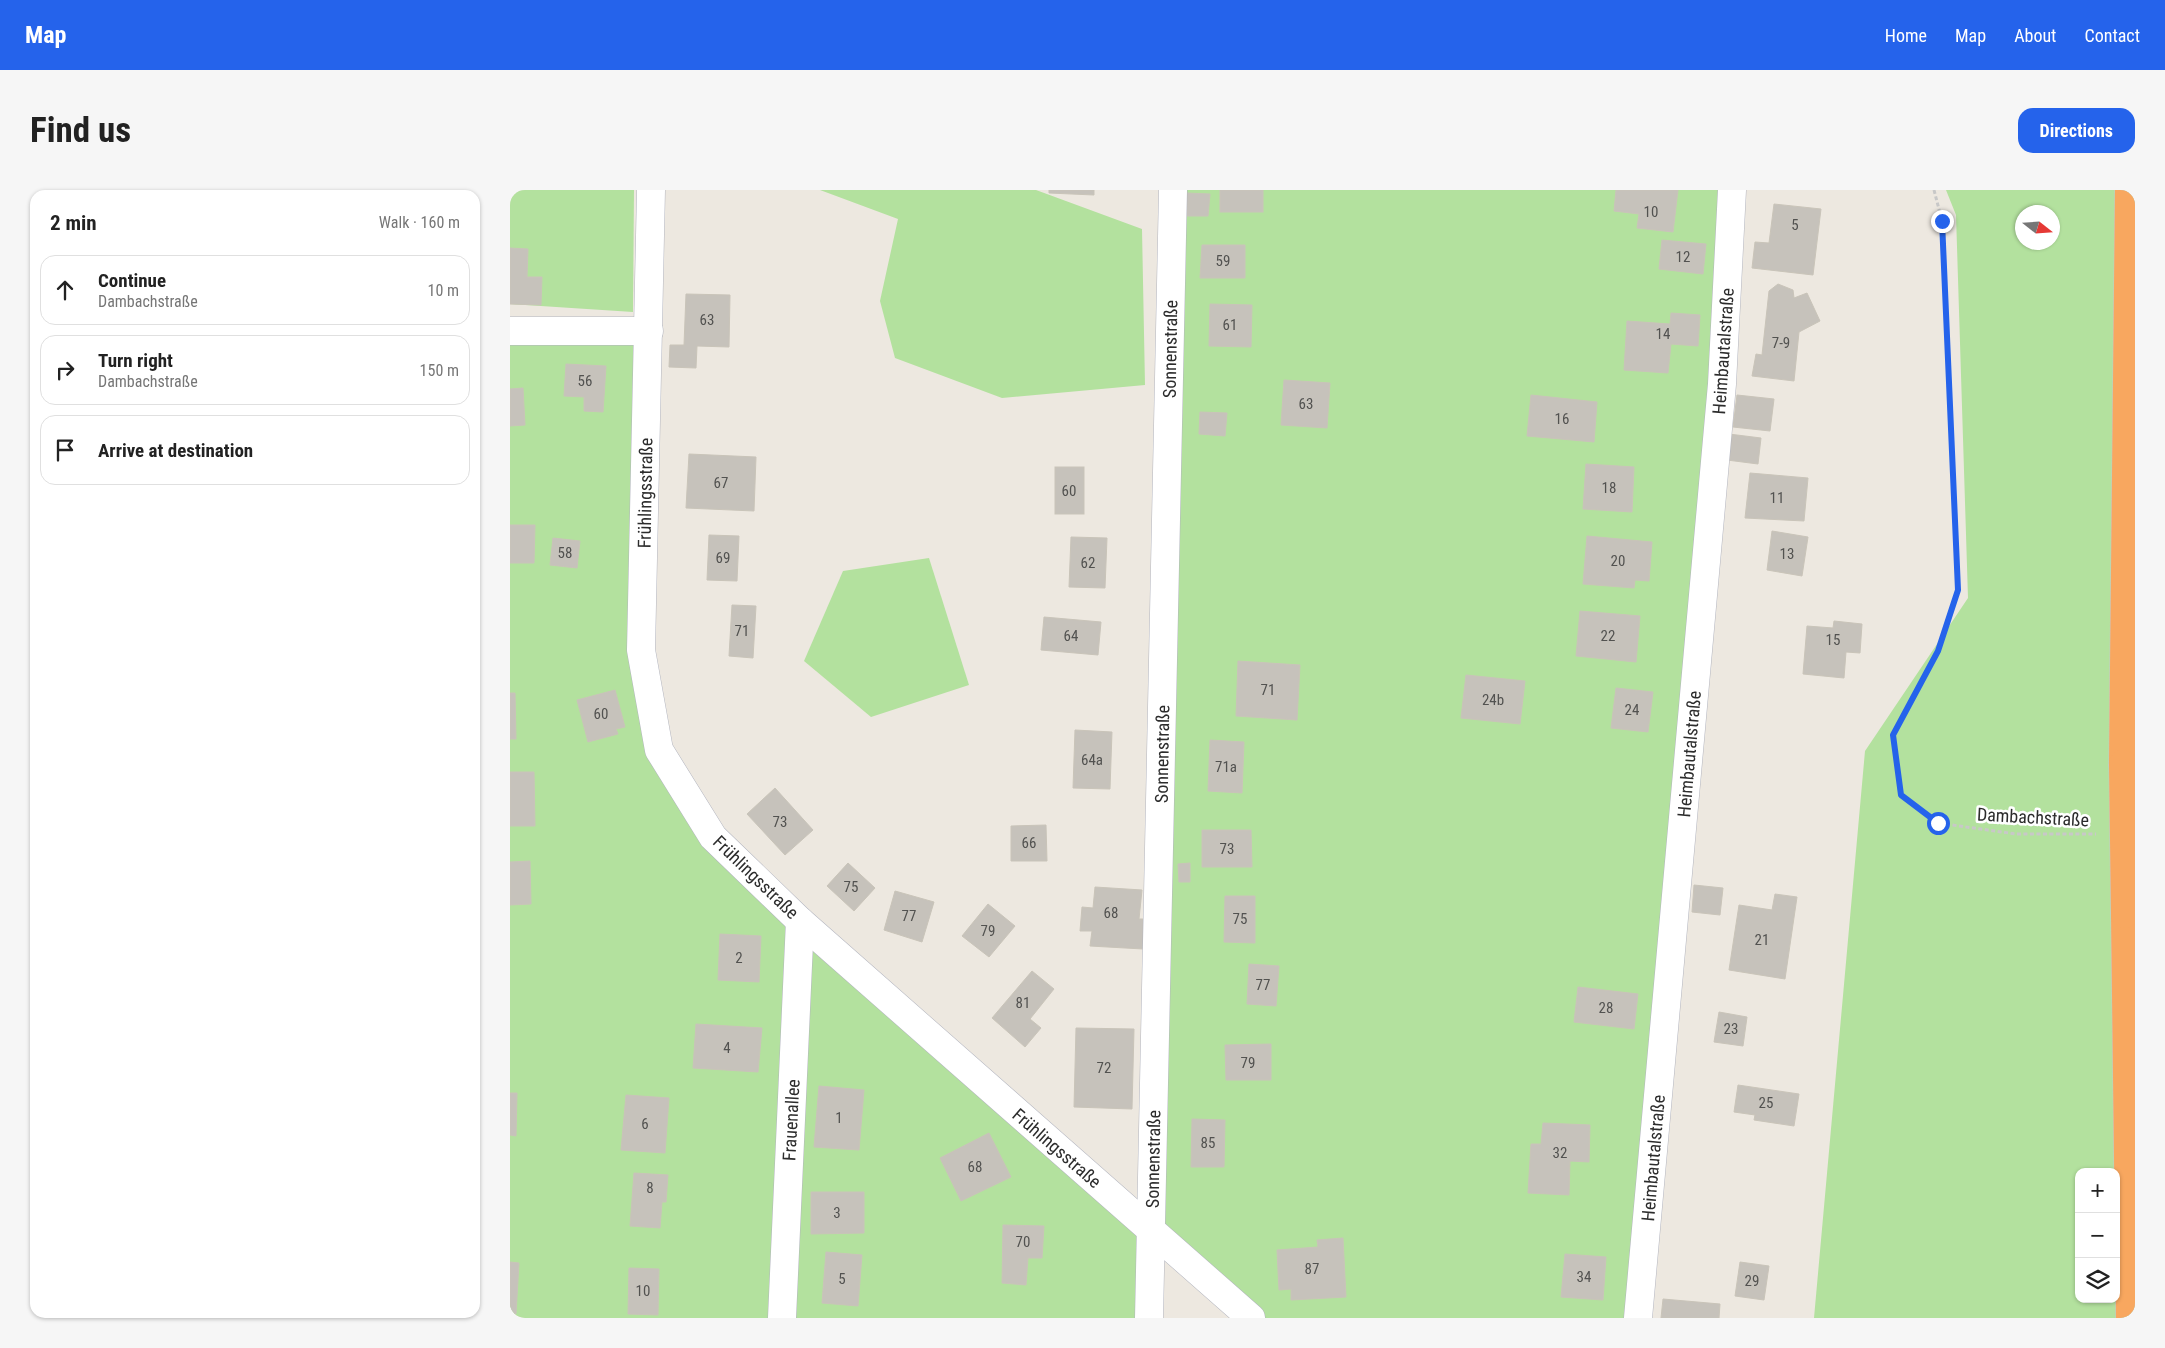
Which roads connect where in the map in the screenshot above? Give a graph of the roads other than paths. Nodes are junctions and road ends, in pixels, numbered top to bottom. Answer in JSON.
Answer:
{"nodes":[{"id":1,"x":652,"y":190,"type":"edge"},
{"id":2,"x":1173,"y":190,"type":"edge"},
{"id":3,"x":1732,"y":190,"type":"edge"},
{"id":4,"x":2130,"y":190,"type":"edge"},
{"id":5,"x":510,"y":331,"type":"edge"},
{"id":6,"x":649,"y":331,"type":"junction"},
{"id":7,"x":800,"y":921,"type":"junction"},
{"id":8,"x":1152,"y":1232,"type":"junction"},
{"id":9,"x":782,"y":1318,"type":"edge"},
{"id":10,"x":1149,"y":1318,"type":"edge"},
{"id":11,"x":1251,"y":1318,"type":"edge"},
{"id":12,"x":1638,"y":1318,"type":"edge"},
{"id":13,"x":2130,"y":1318,"type":"edge"}],
"edges":[{"from":1,"to":6,"type":"street","name":"Frühlingsstraße"},
{"from":2,"to":8,"type":"street","name":"Sonnenstraße"},
{"from":3,"to":12,"type":"street","name":"Heimbautalstraße"},
{"from":4,"to":13,"type":"highway","bridge":true},
{"from":5,"to":6,"type":"street"},
{"from":6,"to":7,"type":"street","name":"Frühlingsstraße"},
{"from":7,"to":8,"type":"street","name":"Frühlingsstraße"},
{"from":7,"to":9,"type":"street","name":"Frauenallee"},
{"from":8,"to":10,"type":"street","name":"Sonnenstraße"},
{"from":8,"to":11,"type":"street","name":"Frühlingsstraße"}]}
